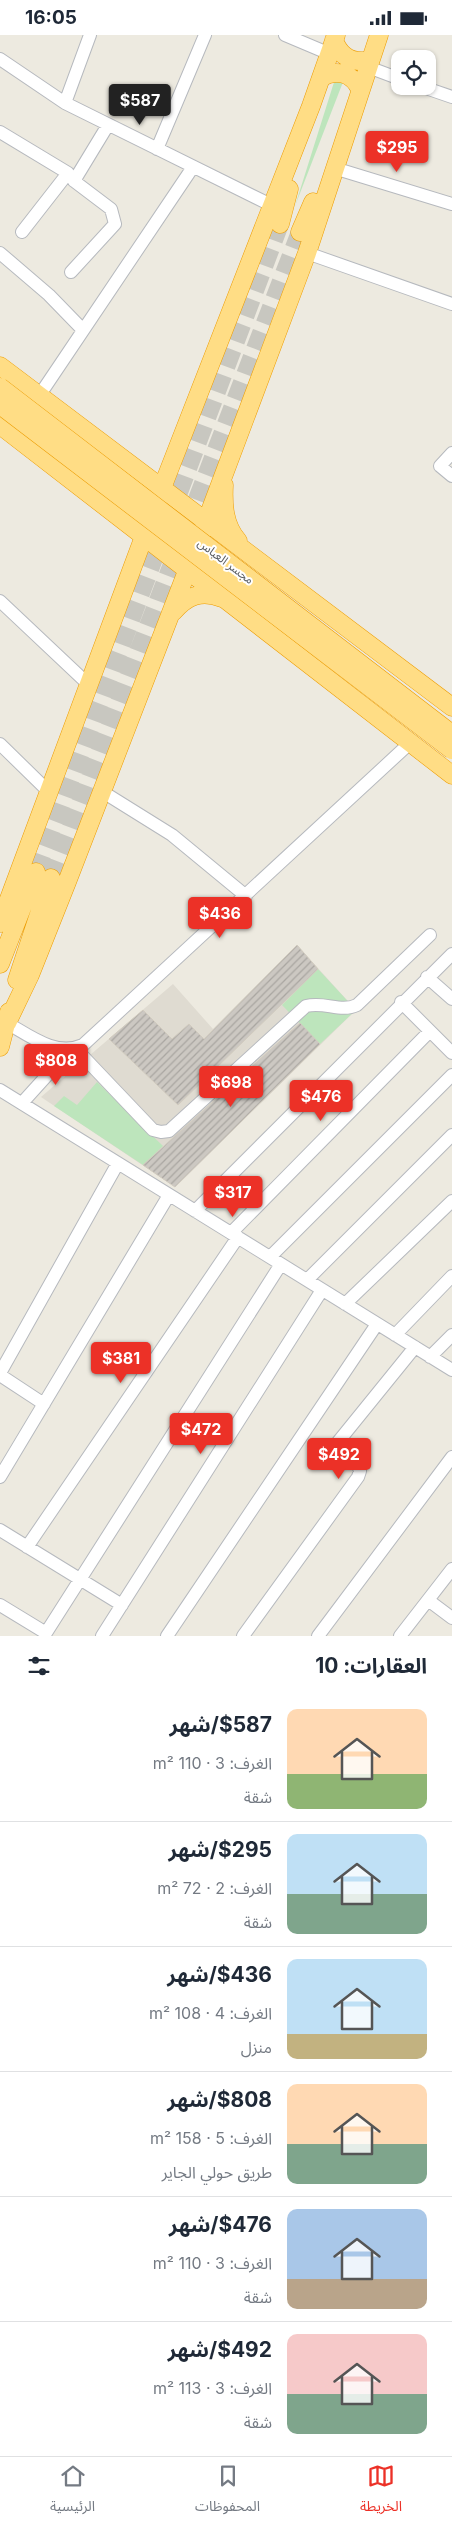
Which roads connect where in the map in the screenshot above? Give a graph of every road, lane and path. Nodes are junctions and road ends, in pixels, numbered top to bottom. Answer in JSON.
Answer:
{"nodes":[{"id":1,"x":90,"y":35,"type":"edge"},
{"id":2,"x":205,"y":35,"type":"edge"},
{"id":3,"x":285,"y":35,"type":"edge"},
{"id":4,"x":379,"y":35,"type":"edge"},
{"id":5,"x":333,"y":43,"type":"edge"},
{"id":6,"x":0,"y":59,"type":"edge"},
{"id":7,"x":369,"y":63,"type":"junction"},
{"id":8,"x":391,"y":74,"type":"edge"},
{"id":9,"x":322,"y":77,"type":"junction"},
{"id":10,"x":360,"y":89,"type":"junction"},
{"id":11,"x":436,"y":92,"type":"edge"},
{"id":12,"x":452,"y":97,"type":"edge"},
{"id":13,"x":65,"y":103,"type":"junction"},
{"id":14,"x":311,"y":106,"type":"junction"},
{"id":15,"x":349,"y":121,"type":"junction"},
{"id":16,"x":108,"y":125,"type":"junction"},
{"id":17,"x":0,"y":132,"type":"edge"},
{"id":18,"x":157,"y":149,"type":"junction"},
{"id":19,"x":193,"y":167,"type":"junction"},
{"id":20,"x":334,"y":169,"type":"junction"},
{"id":21,"x":71,"y":177,"type":"junction"},
{"id":22,"x":452,"y":203,"type":"edge"},
{"id":23,"x":273,"y":206,"type":"junction"},
{"id":24,"x":280,"y":224,"type":"tunnel mouth"},
{"id":25,"x":22,"y":232,"type":"dead end"},
{"id":26,"x":300,"y":232,"type":"tunnel mouth"},
{"id":27,"x":0,"y":253,"type":"edge"},
{"id":28,"x":307,"y":253,"type":"junction"},
{"id":29,"x":71,"y":272,"type":"dead end"},
{"id":30,"x":452,"y":303,"type":"edge"},
{"id":31,"x":83,"y":330,"type":"junction"},
{"id":32,"x":0,"y":366,"type":"edge"},
{"id":33,"x":0,"y":387,"type":"edge"},
{"id":34,"x":39,"y":395,"type":"junction"},
{"id":35,"x":0,"y":405,"type":"edge"},
{"id":36,"x":0,"y":425,"type":"edge"},
{"id":37,"x":176,"y":452,"type":"junction"},
{"id":38,"x":452,"y":453,"type":"edge"},
{"id":39,"x":139,"y":471,"type":"junction"},
{"id":40,"x":226,"y":471,"type":"junction"},
{"id":41,"x":452,"y":476,"type":"edge"},
{"id":42,"x":162,"y":489,"type":"junction"},
{"id":43,"x":114,"y":513,"type":"junction"},
{"id":44,"x":206,"y":522,"type":"junction"},
{"id":45,"x":144,"y":537,"type":"junction"},
{"id":46,"x":248,"y":553,"type":"junction"},
{"id":47,"x":188,"y":570,"type":"junction"},
{"id":48,"x":129,"y":576,"type":"junction"},
{"id":49,"x":225,"y":599,"type":"junction"},
{"id":50,"x":0,"y":601,"type":"edge"},
{"id":51,"x":172,"y":612,"type":"junction"},
{"id":52,"x":88,"y":684,"type":"junction"},
{"id":53,"x":451,"y":705,"type":"edge"},
{"id":54,"x":452,"y":734,"type":"edge"},
{"id":55,"x":410,"y":743,"type":"junction"},
{"id":56,"x":0,"y":745,"type":"edge"},
{"id":57,"x":452,"y":751,"type":"edge"},
{"id":58,"x":452,"y":775,"type":"edge"},
{"id":59,"x":48,"y":791,"type":"junction"},
{"id":60,"x":102,"y":792,"type":"junction"},
{"id":61,"x":246,"y":896,"type":"junction"},
{"id":62,"x":0,"y":923,"type":"edge"},
{"id":63,"x":430,"y":935,"type":"dead end"},
{"id":64,"x":452,"y":954,"type":"edge"},
{"id":65,"x":0,"y":964,"type":"edge"},
{"id":66,"x":427,"y":977,"type":"junction"},
{"id":67,"x":452,"y":999,"type":"edge"},
{"id":68,"x":402,"y":1003,"type":"junction"},
{"id":69,"x":7,"y":1023,"type":"junction"},
{"id":70,"x":430,"y":1031,"type":"junction"},
{"id":71,"x":0,"y":1047,"type":"edge"},
{"id":72,"x":73,"y":1049,"type":"junction"},
{"id":73,"x":452,"y":1053,"type":"edge"},
{"id":74,"x":452,"y":1075,"type":"edge"},
{"id":75,"x":0,"y":1090,"type":"edge"},
{"id":76,"x":22,"y":1103,"type":"junction"},
{"id":77,"x":452,"y":1135,"type":"edge"},
{"id":78,"x":118,"y":1163,"type":"junction"},
{"id":79,"x":169,"y":1195,"type":"junction"},
{"id":80,"x":452,"y":1201,"type":"edge"},
{"id":81,"x":195,"y":1211,"type":"junction"},
{"id":82,"x":234,"y":1235,"type":"junction"},
{"id":83,"x":276,"y":1261,"type":"junction"},
{"id":84,"x":452,"y":1276,"type":"edge"},
{"id":85,"x":307,"y":1280,"type":"junction"},
{"id":86,"x":322,"y":1290,"type":"junction"},
{"id":87,"x":345,"y":1304,"type":"junction"},
{"id":88,"x":377,"y":1323,"type":"junction"},
{"id":89,"x":395,"y":1335,"type":"junction"},
{"id":90,"x":452,"y":1335,"type":"edge"},
{"id":91,"x":415,"y":1347,"type":"junction"},
{"id":92,"x":430,"y":1357,"type":"junction"},
{"id":93,"x":452,"y":1370,"type":"edge"},
{"id":94,"x":0,"y":1374,"type":"edge"},
{"id":95,"x":44,"y":1404,"type":"junction"},
{"id":96,"x":452,"y":1457,"type":"edge"},
{"id":97,"x":0,"y":1477,"type":"edge"},
{"id":98,"x":0,"y":1530,"type":"edge"},
{"id":99,"x":27,"y":1547,"type":"junction"},
{"id":100,"x":452,"y":1569,"type":"edge"},
{"id":101,"x":80,"y":1580,"type":"junction"},
{"id":102,"x":428,"y":1600,"type":"junction"},
{"id":103,"x":0,"y":1605,"type":"edge"},
{"id":104,"x":122,"y":1605,"type":"junction"},
{"id":105,"x":452,"y":1618,"type":"edge"},
{"id":106,"x":45,"y":1635,"type":"edge"},
{"id":107,"x":102,"y":1636,"type":"edge"},
{"id":108,"x":167,"y":1636,"type":"edge"},
{"id":109,"x":244,"y":1636,"type":"edge"},
{"id":110,"x":318,"y":1636,"type":"edge"},
{"id":111,"x":400,"y":1636,"type":"edge"}],
"edges":[{"from":1,"to":13,"type":"street"},
{"from":2,"to":18,"type":"street"},
{"from":3,"to":5,"type":"street"},
{"from":4,"to":7,"type":"highway"},
{"from":5,"to":7,"type":"highway"},
{"from":5,"to":9,"type":"highway"},
{"from":6,"to":13,"type":"street"},
{"from":7,"to":8,"type":"street"},
{"from":7,"to":10,"type":"highway"},
{"from":9,"to":10,"type":"highway"},
{"from":9,"to":14,"type":"highway"},
{"from":10,"to":15,"type":"highway"},
{"from":11,"to":12,"type":"street"},
{"from":13,"to":16,"type":"street"},
{"from":14,"to":23,"type":"highway"},
{"from":14,"to":24,"type":"highway"},
{"from":15,"to":20,"type":"highway"},
{"from":15,"to":26,"type":"highway"},
{"from":16,"to":18,"type":"street"},
{"from":16,"to":21,"type":"street"},
{"from":17,"to":21,"type":"street"},
{"from":18,"to":19,"type":"street"},
{"from":19,"to":23,"type":"street"},
{"from":19,"to":31,"type":"street"},
{"from":20,"to":22,"type":"street"},
{"from":20,"to":28,"type":"highway"},
{"from":21,"to":25,"type":"street"},
{"from":21,"to":29,"type":"street"},
{"from":23,"to":37,"type":"highway"},
{"from":27,"to":31,"type":"street"},
{"from":28,"to":30,"type":"street"},
{"from":28,"to":40,"type":"highway"},
{"from":31,"to":34,"type":"street"},
{"from":32,"to":34,"type":"highway"},
{"from":33,"to":54,"type":"highway","name":"مجسر العباس","bridge":true},
{"from":34,"to":39,"type":"highway"},
{"from":35,"to":57,"type":"highway","name":"مجسر العباس","bridge":true},
{"from":36,"to":43,"type":"highway"},
{"from":37,"to":39,"type":"highway"},
{"from":37,"to":42,"type":"highway"},
{"from":38,"to":41,"type":"street"},
{"from":39,"to":42,"type":"highway"},
{"from":40,"to":44,"type":"highway"},
{"from":40,"to":46,"type":"highway"},
{"from":42,"to":44,"type":"highway"},
{"from":42,"to":45,"type":"highway"},
{"from":43,"to":45,"type":"highway"},
{"from":43,"to":48,"type":"highway"},
{"from":44,"to":46,"type":"highway"},
{"from":44,"to":47,"type":"highway"},
{"from":45,"to":47,"type":"highway"},
{"from":45,"to":48,"type":"highway"},
{"from":46,"to":53,"type":"highway"},
{"from":47,"to":49,"type":"highway"},
{"from":47,"to":51,"type":"highway"},
{"from":48,"to":52,"type":"highway"},
{"from":49,"to":51,"type":"highway"},
{"from":49,"to":55,"type":"highway"},
{"from":50,"to":52,"type":"street"},
{"from":51,"to":60,"type":"highway"},
{"from":52,"to":59,"type":"highway"},
{"from":55,"to":58,"type":"highway"},
{"from":55,"to":61,"type":"street"},
{"from":56,"to":59,"type":"street"},
{"from":59,"to":62,"type":"highway"},
{"from":60,"to":61,"type":"street"},
{"from":60,"to":69,"type":"highway"},
{"from":61,"to":72,"type":"street"},
{"from":63,"to":72,"type":"street"},
{"from":64,"to":66,"type":"street"},
{"from":65,"to":69,"type":"highway"},
{"from":66,"to":67,"type":"street"},
{"from":66,"to":68,"type":"street"},
{"from":68,"to":70,"type":"street"},
{"from":68,"to":81,"type":"street"},
{"from":69,"to":71,"type":"highway"},
{"from":69,"to":72,"type":"street"},
{"from":70,"to":73,"type":"street"},
{"from":70,"to":82,"type":"street"},
{"from":72,"to":76,"type":"street"},
{"from":74,"to":83,"type":"street"},
{"from":75,"to":76,"type":"street"},
{"from":76,"to":78,"type":"street"},
{"from":77,"to":85,"type":"street"},
{"from":78,"to":79,"type":"street"},
{"from":78,"to":94,"type":"street"},
{"from":79,"to":81,"type":"street"},
{"from":79,"to":95,"type":"street"},
{"from":80,"to":87,"type":"street"},
{"from":81,"to":82,"type":"street"},
{"from":82,"to":83,"type":"street"},
{"from":82,"to":99,"type":"street"},
{"from":83,"to":85,"type":"street"},
{"from":83,"to":101,"type":"street"},
{"from":84,"to":89,"type":"street"},
{"from":85,"to":86,"type":"street"},
{"from":86,"to":87,"type":"street"},
{"from":86,"to":104,"type":"street"},
{"from":87,"to":88,"type":"street"},
{"from":88,"to":89,"type":"street"},
{"from":88,"to":108,"type":"street"},
{"from":89,"to":91,"type":"street"},
{"from":90,"to":92,"type":"street"},
{"from":91,"to":92,"type":"street"},
{"from":91,"to":109,"type":"street"},
{"from":92,"to":93,"type":"street"},
{"from":94,"to":95,"type":"street"},
{"from":95,"to":97,"type":"street"},
{"from":96,"to":110,"type":"street"},
{"from":98,"to":99,"type":"street"},
{"from":99,"to":101,"type":"street"},
{"from":100,"to":102,"type":"street"},
{"from":101,"to":104,"type":"street"},
{"from":101,"to":106,"type":"street"},
{"from":102,"to":105,"type":"street"},
{"from":102,"to":111,"type":"street"},
{"from":103,"to":106,"type":"street"},
{"from":104,"to":107,"type":"street"}]}
